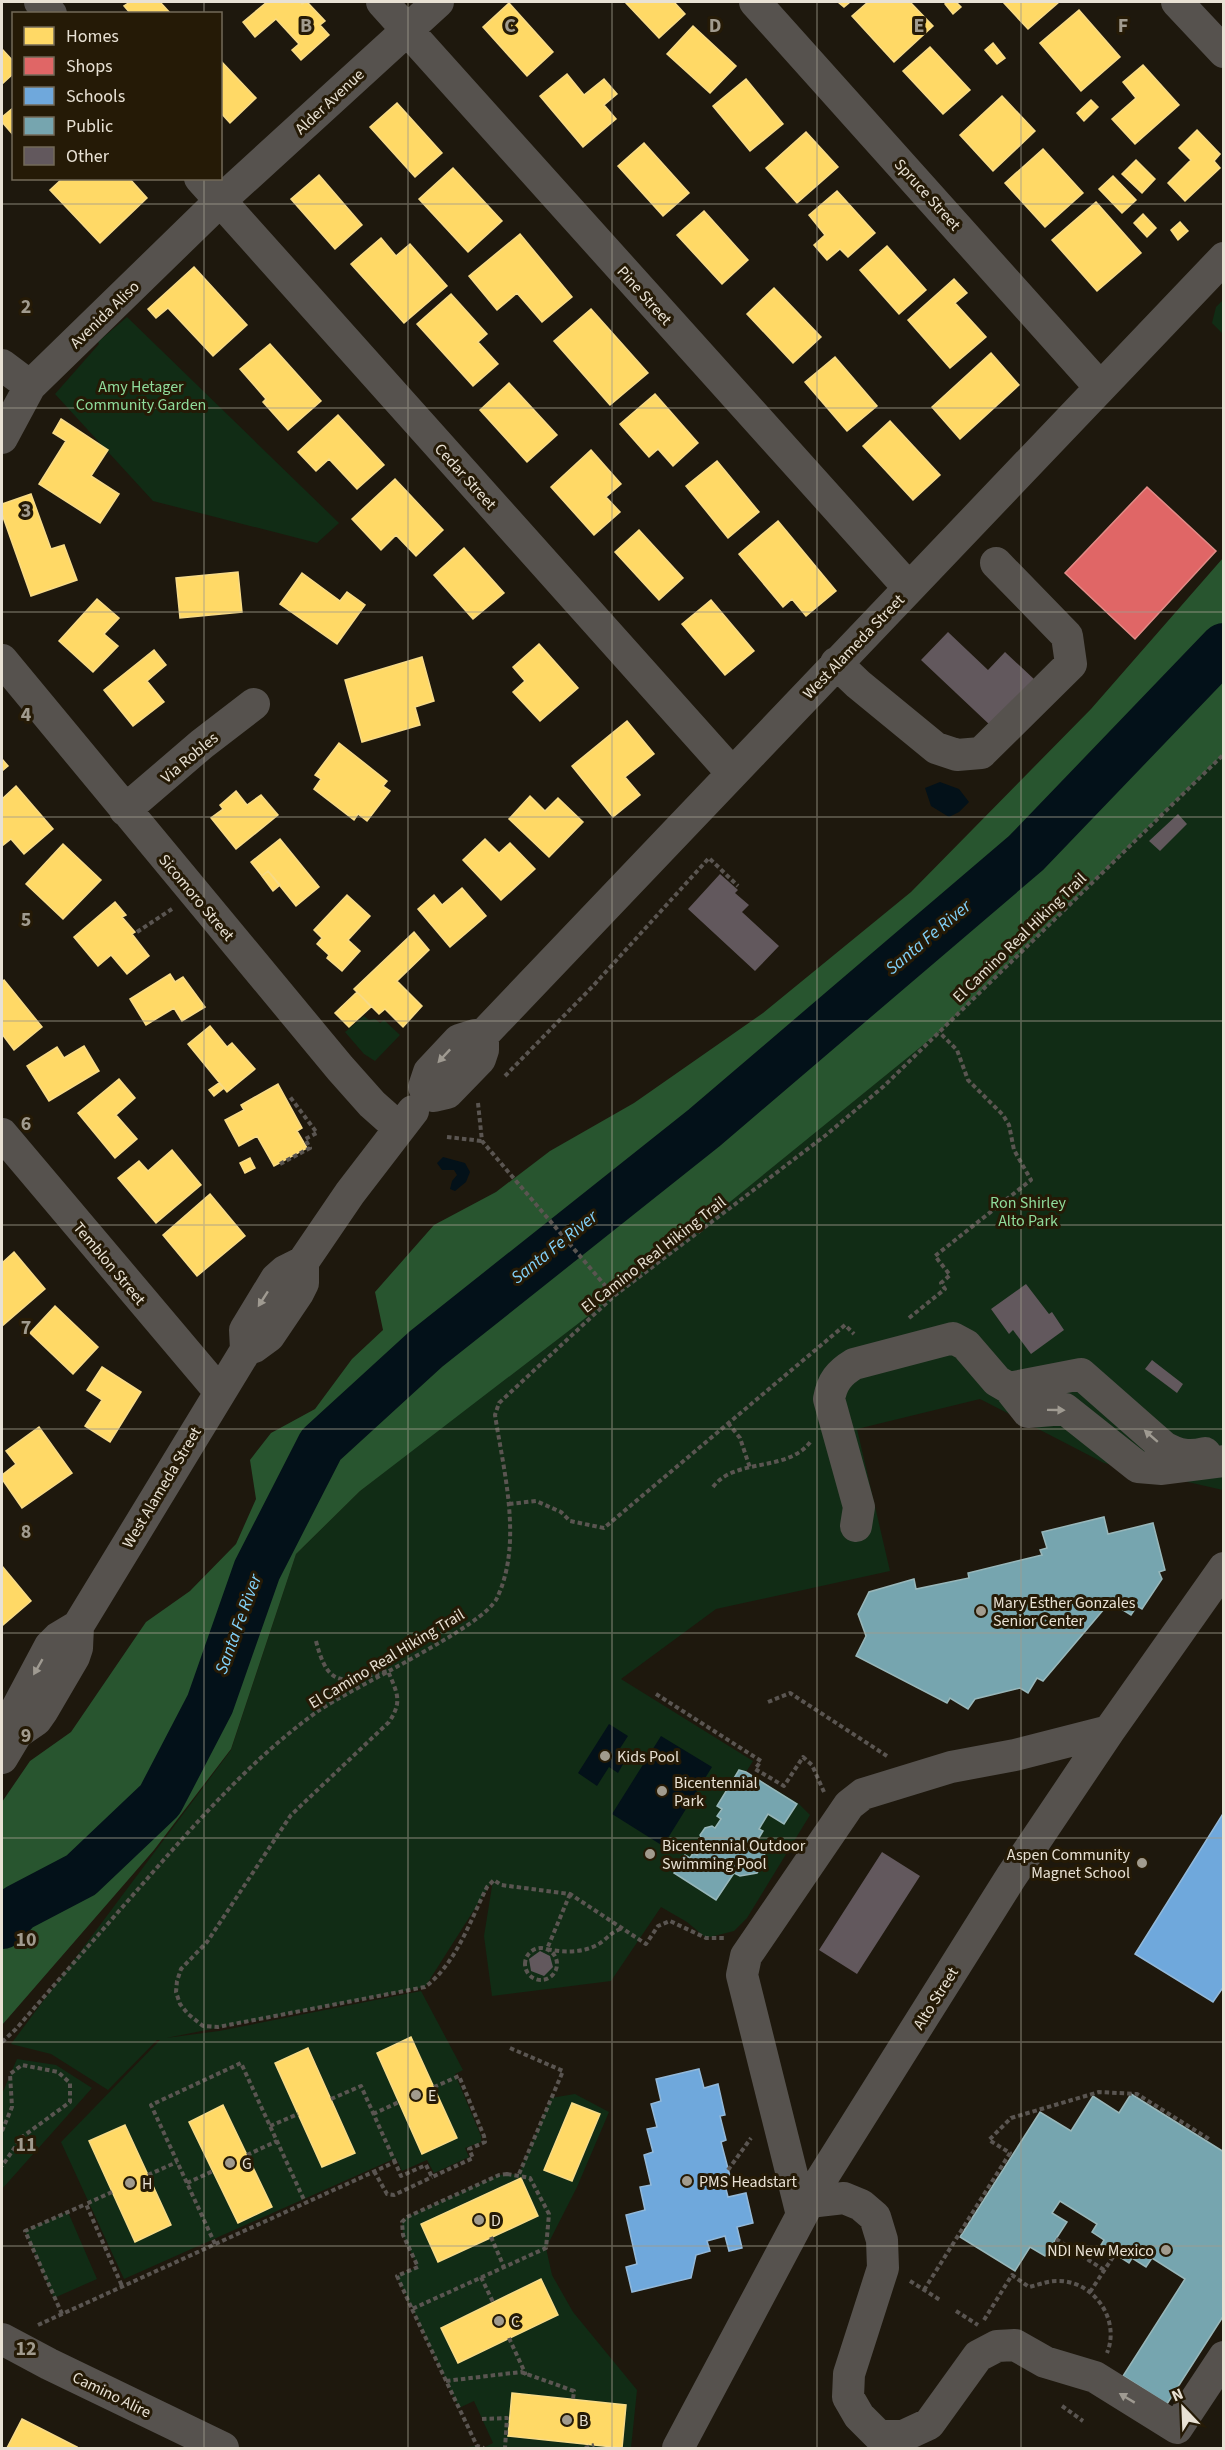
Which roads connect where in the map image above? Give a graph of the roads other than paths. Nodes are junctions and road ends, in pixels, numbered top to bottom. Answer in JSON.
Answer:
{"nodes":[{"id":1,"x":382,"y":2,"type":"edge"},
{"id":2,"x":438,"y":2,"type":"edge"},
{"id":3,"x":755,"y":2,"type":"edge"},
{"id":4,"x":1177,"y":2,"type":"edge"},
{"id":5,"x":407,"y":29,"type":"junction"},
{"id":6,"x":1224,"y":52,"type":"edge"},
{"id":7,"x":210,"y":190,"type":"edge"},
{"id":8,"x":1224,"y":258,"type":"edge"},
{"id":9,"x":2,"y":365,"type":"edge"},
{"id":10,"x":30,"y":386,"type":"junction"},
{"id":11,"x":1100,"y":387,"type":"junction"},
{"id":12,"x":2,"y":438,"type":"edge"},
{"id":13,"x":996,"y":563,"type":"dead end"},
{"id":14,"x":909,"y":588,"type":"junction"},
{"id":15,"x":2,"y":660,"type":"edge"},
{"id":16,"x":836,"y":663,"type":"junction"},
{"id":17,"x":254,"y":704,"type":"dead end"},
{"id":18,"x":732,"y":773,"type":"junction"},
{"id":19,"x":125,"y":810,"type":"junction"},
{"id":20,"x":399,"y":1128,"type":"junction"},
{"id":21,"x":2,"y":1134,"type":"edge"},
{"id":22,"x":1009,"y":1388,"type":"junction"},
{"id":23,"x":219,"y":1391,"type":"junction"},
{"id":24,"x":1224,"y":1449,"type":"edge"},
{"id":25,"x":1224,"y":1461,"type":"edge"},
{"id":26,"x":856,"y":1526,"type":"dead end"},
{"id":27,"x":1224,"y":1568,"type":"edge"},
{"id":28,"x":1109,"y":1731,"type":"junction"},
{"id":29,"x":7,"y":1737,"type":"edge"},
{"id":30,"x":806,"y":2209,"type":"junction"},
{"id":31,"x":2,"y":2339,"type":"edge"},
{"id":32,"x":1224,"y":2357,"type":"edge"},
{"id":33,"x":223,"y":2448,"type":"edge"},
{"id":34,"x":678,"y":2448,"type":"edge"}],
"edges":[{"from":1,"to":5,"type":"street","name":"Pine Street"},
{"from":2,"to":5,"type":"street","name":"Alder Avenue"},
{"from":3,"to":11,"type":"street","name":"Spruce Street"},
{"from":4,"to":6,"type":"street"},
{"from":5,"to":7,"type":"street","name":"Alder Avenue"},
{"from":5,"to":14,"type":"street","name":"Pine Street"},
{"from":7,"to":10,"type":"street","name":"Avenida Aliso"},
{"from":7,"to":18,"type":"street","name":"Cedar Street"},
{"from":8,"to":11,"type":"street","name":"West Alameda Street"},
{"from":9,"to":10,"type":"street"},
{"from":10,"to":12,"type":"street","name":"Avenida Aliso"},
{"from":11,"to":14,"type":"street","name":"West Alameda Street"},
{"from":13,"to":16,"type":"street"},
{"from":14,"to":16,"type":"street","name":"West Alameda Street"},
{"from":15,"to":19,"type":"street","name":"Sicomoro Street"},
{"from":16,"to":18,"type":"street","name":"West Alameda Street"},
{"from":17,"to":19,"type":"street","name":"Via Robles"},
{"from":18,"to":20,"type":"street","name":"West Alameda Street"},
{"from":19,"to":20,"type":"street","name":"Sicomoro Street"},
{"from":20,"to":23,"type":"street","name":"West Alameda Street"},
{"from":21,"to":23,"type":"street","name":"Temblon Street"},
{"from":24,"to":22,"type":"street","one_way":true},
{"from":22,"to":25,"type":"street","one_way":true},
{"from":22,"to":26,"type":"street"},
{"from":23,"to":29,"type":"street","name":"West Alameda Street"},
{"from":27,"to":28,"type":"street","name":"Alto Street"},
{"from":28,"to":30,"type":"street","name":"Alto Street"},
{"from":28,"to":30,"type":"street"},
{"from":32,"to":30,"type":"street","one_way":true},
{"from":30,"to":34,"type":"street","name":"Alto Street"},
{"from":31,"to":33,"type":"street","name":"Camino Alire"}]}
